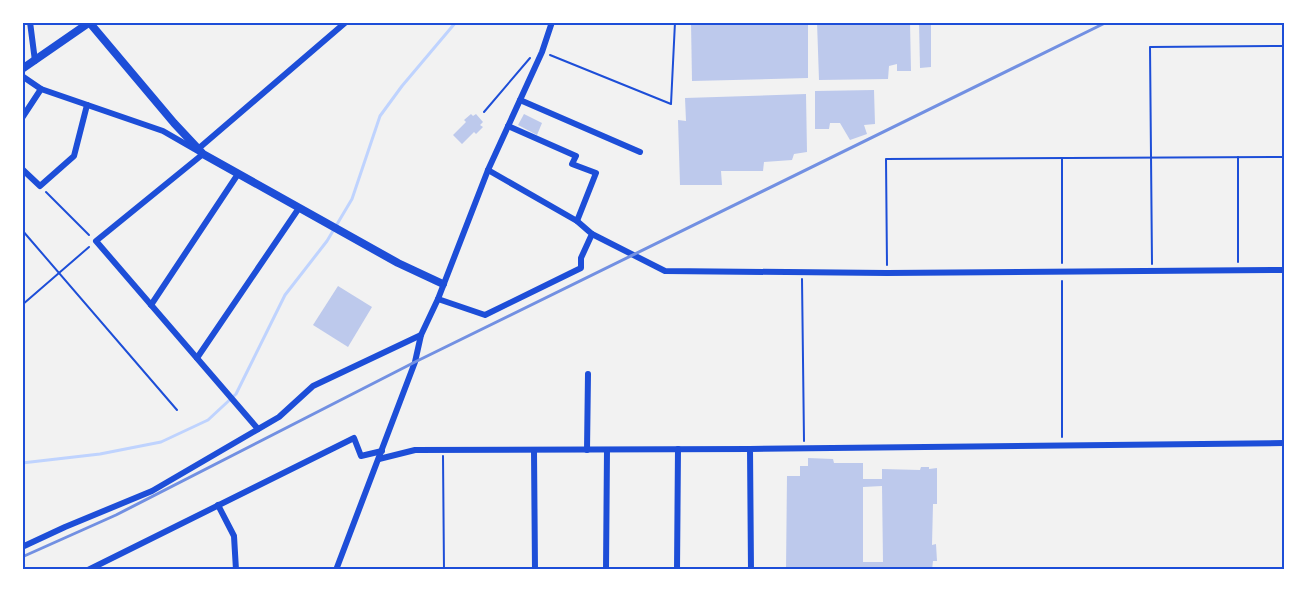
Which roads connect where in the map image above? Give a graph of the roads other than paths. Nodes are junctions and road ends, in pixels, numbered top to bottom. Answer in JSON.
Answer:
{"nodes":[{"id":1,"x":30,"y":22,"type":"edge"},
{"id":2,"x":346,"y":22,"type":"edge"},
{"id":3,"x":552,"y":22,"type":"edge"},
{"id":4,"x":89,"y":23,"type":"edge"},
{"id":5,"x":35,"y":61,"type":"junction"},
{"id":6,"x":22,"y":69,"type":"edge"},
{"id":7,"x":22,"y":76,"type":"edge"},
{"id":8,"x":41,"y":89,"type":"junction"},
{"id":9,"x":520,"y":100,"type":"junction"},
{"id":10,"x":87,"y":105,"type":"junction"},
{"id":11,"x":22,"y":118,"type":"edge"},
{"id":12,"x":508,"y":126,"type":"junction"},
{"id":13,"x":201,"y":152,"type":"junction"},
{"id":14,"x":640,"y":152,"type":"dead end"},
{"id":15,"x":22,"y":169,"type":"edge"},
{"id":16,"x":488,"y":170,"type":"junction"},
{"id":17,"x":238,"y":174,"type":"junction"},
{"id":18,"x":299,"y":208,"type":"junction"},
{"id":19,"x":577,"y":221,"type":"junction"},
{"id":20,"x":592,"y":234,"type":"junction"},
{"id":21,"x":1284,"y":270,"type":"edge"},
{"id":22,"x":443,"y":284,"type":"junction"},
{"id":23,"x":438,"y":299,"type":"junction"},
{"id":24,"x":151,"y":305,"type":"junction"},
{"id":25,"x":421,"y":335,"type":"junction"},
{"id":26,"x":197,"y":358,"type":"junction"},
{"id":27,"x":588,"y":374,"type":"dead end"},
{"id":28,"x":258,"y":429,"type":"junction"},
{"id":29,"x":1284,"y":443,"type":"edge"},
{"id":30,"x":678,"y":449,"type":"junction"},
{"id":31,"x":750,"y":449,"type":"junction"},
{"id":32,"x":587,"y":450,"type":"junction"},
{"id":33,"x":607,"y":450,"type":"junction"},
{"id":34,"x":382,"y":451,"type":"junction"},
{"id":35,"x":534,"y":451,"type":"junction"},
{"id":36,"x":379,"y":459,"type":"junction"},
{"id":37,"x":218,"y":505,"type":"junction"},
{"id":38,"x":22,"y":547,"type":"edge"},
{"id":39,"x":103,"y":566,"type":"edge"},
{"id":40,"x":88,"y":570,"type":"edge"},
{"id":41,"x":236,"y":570,"type":"edge"},
{"id":42,"x":336,"y":570,"type":"edge"},
{"id":43,"x":536,"y":570,"type":"edge"},
{"id":44,"x":606,"y":570,"type":"edge"},
{"id":45,"x":677,"y":570,"type":"edge"},
{"id":46,"x":751,"y":570,"type":"edge"}],
"edges":[{"from":1,"to":5,"type":"street"},
{"from":2,"to":13,"type":"street"},
{"from":3,"to":9,"type":"street"},
{"from":4,"to":5,"type":"street"},
{"from":4,"to":13,"type":"street"},
{"from":5,"to":6,"type":"street"},
{"from":7,"to":8,"type":"street"},
{"from":8,"to":10,"type":"street"},
{"from":8,"to":11,"type":"street"},
{"from":9,"to":12,"type":"street"},
{"from":9,"to":14,"type":"street"},
{"from":10,"to":13,"type":"street"},
{"from":10,"to":15,"type":"street"},
{"from":12,"to":16,"type":"street"},
{"from":12,"to":19,"type":"street"},
{"from":13,"to":17,"type":"street"},
{"from":13,"to":24,"type":"street"},
{"from":16,"to":19,"type":"street"},
{"from":16,"to":22,"type":"street"},
{"from":17,"to":18,"type":"street"},
{"from":17,"to":24,"type":"street"},
{"from":18,"to":22,"type":"street"},
{"from":18,"to":26,"type":"street"},
{"from":19,"to":20,"type":"street"},
{"from":20,"to":21,"type":"street"},
{"from":20,"to":23,"type":"street"},
{"from":22,"to":23,"type":"street"},
{"from":23,"to":25,"type":"street"},
{"from":24,"to":26,"type":"street"},
{"from":25,"to":28,"type":"street"},
{"from":25,"to":34,"type":"street"},
{"from":26,"to":28,"type":"street"},
{"from":27,"to":32,"type":"street"},
{"from":28,"to":38,"type":"street"},
{"from":29,"to":31,"type":"street"},
{"from":30,"to":31,"type":"street"},
{"from":30,"to":33,"type":"street"},
{"from":30,"to":45,"type":"street"},
{"from":31,"to":46,"type":"street"},
{"from":32,"to":33,"type":"street"},
{"from":32,"to":35,"type":"street"},
{"from":33,"to":44,"type":"street"},
{"from":34,"to":36,"type":"street"},
{"from":34,"to":37,"type":"street"},
{"from":35,"to":36,"type":"street"},
{"from":35,"to":43,"type":"street"},
{"from":36,"to":42,"type":"street"},
{"from":37,"to":39,"type":"street"},
{"from":37,"to":41,"type":"street"},
{"from":39,"to":40,"type":"street"}]}
